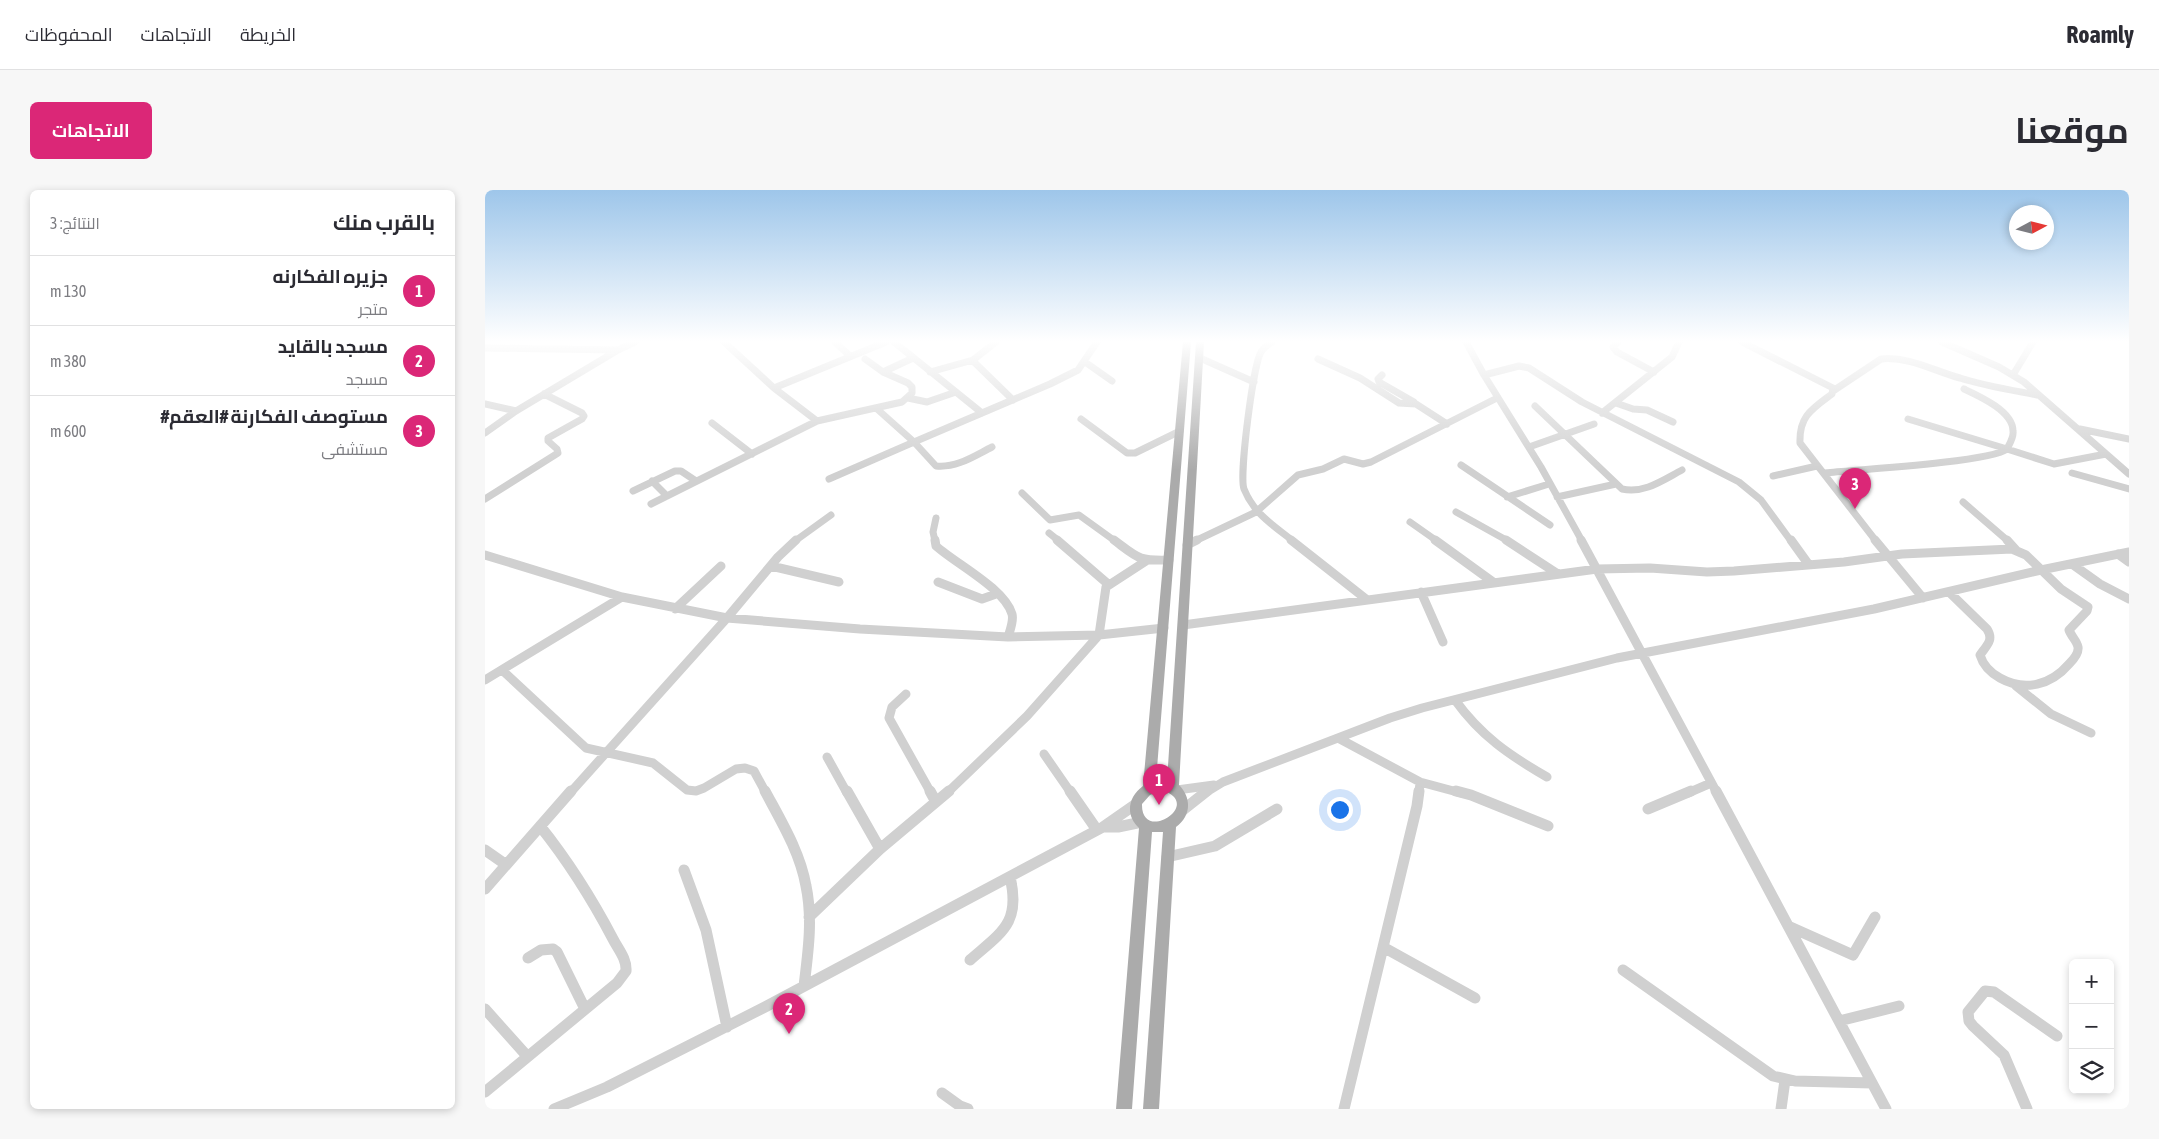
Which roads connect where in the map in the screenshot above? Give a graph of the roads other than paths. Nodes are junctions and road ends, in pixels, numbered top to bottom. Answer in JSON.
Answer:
{"nodes":[{"id":1,"x":559,"y":385,"type":"edge"},
{"id":2,"x":771,"y":385,"type":"edge"},
{"id":3,"x":781,"y":385,"type":"edge"},
{"id":4,"x":910,"y":385,"type":"edge"},
{"id":5,"x":947,"y":385,"type":"edge"},
{"id":6,"x":997,"y":385,"type":"edge"},
{"id":7,"x":1046,"y":385,"type":"edge"},
{"id":8,"x":1184,"y":385,"type":"edge"},
{"id":9,"x":1198,"y":385,"type":"edge"},
{"id":10,"x":1254,"y":385,"type":"edge"},
{"id":11,"x":1371,"y":385,"type":"edge"},
{"id":12,"x":1384,"y":385,"type":"edge"},
{"id":13,"x":1490,"y":385,"type":"edge"},
{"id":14,"x":1556,"y":385,"type":"edge"},
{"id":15,"x":1638,"y":385,"type":"edge"},
{"id":16,"x":1829,"y":385,"type":"edge"},
{"id":17,"x":1842,"y":385,"type":"edge"},
{"id":18,"x":1990,"y":385,"type":"edge"},
{"id":19,"x":2026,"y":385,"type":"edge"},
{"id":20,"x":774,"y":388,"type":"junction"},
{"id":21,"x":1964,"y":389,"type":"dead end"},
{"id":22,"x":1833,"y":391,"type":"junction"},
{"id":23,"x":956,"y":392,"type":"junction"},
{"id":24,"x":544,"y":394,"type":"junction"},
{"id":25,"x":2040,"y":395,"type":"junction"},
{"id":26,"x":1197,"y":396,"type":"junction"},
{"id":27,"x":1183,"y":397,"type":"junction"},
{"id":28,"x":908,"y":398,"type":"junction"},
{"id":29,"x":1497,"y":398,"type":"junction"},
{"id":30,"x":1013,"y":400,"type":"junction"},
{"id":31,"x":1616,"y":402,"type":"junction"},
{"id":32,"x":485,"y":404,"type":"edge"},
{"id":33,"x":1416,"y":404,"type":"junction"},
{"id":34,"x":1535,"y":406,"type":"dead end"},
{"id":35,"x":876,"y":408,"type":"junction"},
{"id":36,"x":516,"y":412,"type":"junction"},
{"id":37,"x":982,"y":413,"type":"junction"},
{"id":38,"x":1602,"y":413,"type":"junction"},
{"id":39,"x":1081,"y":419,"type":"dead end"},
{"id":40,"x":1908,"y":419,"type":"dead end"},
{"id":41,"x":817,"y":421,"type":"junction"},
{"id":42,"x":1673,"y":422,"type":"dead end"},
{"id":43,"x":712,"y":423,"type":"dead end"},
{"id":44,"x":1447,"y":424,"type":"junction"},
{"id":45,"x":1594,"y":424,"type":"dead end"},
{"id":46,"x":2078,"y":428,"type":"junction"},
{"id":47,"x":1180,"y":431,"type":"junction"},
{"id":48,"x":485,"y":433,"type":"edge"},
{"id":49,"x":1567,"y":434,"type":"junction"},
{"id":50,"x":2129,"y":439,"type":"edge"},
{"id":51,"x":914,"y":442,"type":"junction"},
{"id":52,"x":1529,"y":447,"type":"junction"},
{"id":53,"x":993,"y":448,"type":"dead end"},
{"id":54,"x":2007,"y":449,"type":"junction"},
{"id":55,"x":752,"y":454,"type":"junction"},
{"id":56,"x":2107,"y":454,"type":"junction"},
{"id":57,"x":1461,"y":465,"type":"dead end"},
{"id":58,"x":1817,"y":466,"type":"junction"},
{"id":59,"x":1682,"y":470,"type":"dead end"},
{"id":60,"x":1824,"y":473,"type":"junction"},
{"id":61,"x":2072,"y":473,"type":"dead end"},
{"id":62,"x":2129,"y":474,"type":"edge"},
{"id":63,"x":1773,"y":476,"type":"dead end"},
{"id":64,"x":829,"y":479,"type":"dead end"},
{"id":65,"x":696,"y":481,"type":"junction"},
{"id":66,"x":652,"y":482,"type":"junction"},
{"id":67,"x":1549,"y":484,"type":"junction"},
{"id":68,"x":1616,"y":484,"type":"junction"},
{"id":69,"x":2129,"y":489,"type":"edge"},
{"id":70,"x":633,"y":491,"type":"dead end"},
{"id":71,"x":1022,"y":493,"type":"dead end"},
{"id":72,"x":667,"y":496,"type":"junction"},
{"id":73,"x":1507,"y":497,"type":"junction"},
{"id":74,"x":1557,"y":497,"type":"junction"},
{"id":75,"x":485,"y":499,"type":"edge"},
{"id":76,"x":1963,"y":502,"type":"dead end"},
{"id":77,"x":651,"y":504,"type":"dead end"},
{"id":78,"x":1256,"y":512,"type":"junction"},
{"id":79,"x":1456,"y":512,"type":"dead end"},
{"id":80,"x":831,"y":514,"type":"dead end"},
{"id":81,"x":937,"y":518,"type":"dead end"},
{"id":82,"x":1410,"y":522,"type":"dead end"},
{"id":83,"x":1550,"y":525,"type":"dead end"},
{"id":84,"x":1049,"y":533,"type":"dead end"},
{"id":85,"x":1187,"y":545,"type":"junction"},
{"id":86,"x":2016,"y":550,"type":"junction"},
{"id":87,"x":2129,"y":552,"type":"edge"},
{"id":88,"x":2118,"y":554,"type":"junction"},
{"id":89,"x":485,"y":555,"type":"edge"},
{"id":90,"x":1887,"y":556,"type":"junction"},
{"id":91,"x":1169,"y":560,"type":"junction"},
{"id":92,"x":1146,"y":561,"type":"junction"},
{"id":93,"x":2129,"y":562,"type":"edge"},
{"id":94,"x":2072,"y":564,"type":"junction"},
{"id":95,"x":1809,"y":565,"type":"junction"},
{"id":96,"x":721,"y":566,"type":"dead end"},
{"id":97,"x":771,"y":566,"type":"junction"},
{"id":98,"x":1597,"y":569,"type":"junction"},
{"id":99,"x":2041,"y":570,"type":"junction"},
{"id":100,"x":1558,"y":574,"type":"junction"},
{"id":101,"x":839,"y":582,"type":"dead end"},
{"id":102,"x":938,"y":582,"type":"dead end"},
{"id":103,"x":1493,"y":582,"type":"junction"},
{"id":104,"x":1108,"y":584,"type":"junction"},
{"id":105,"x":1421,"y":592,"type":"junction"},
{"id":106,"x":1949,"y":592,"type":"junction"},
{"id":107,"x":996,"y":594,"type":"junction"},
{"id":108,"x":622,"y":597,"type":"junction"},
{"id":109,"x":1923,"y":598,"type":"junction"},
{"id":110,"x":1366,"y":599,"type":"junction"},
{"id":111,"x":2129,"y":599,"type":"edge"},
{"id":112,"x":675,"y":609,"type":"junction"},
{"id":113,"x":727,"y":618,"type":"junction"},
{"id":114,"x":1183,"y":625,"type":"junction"},
{"id":115,"x":1164,"y":628,"type":"junction"},
{"id":116,"x":1099,"y":635,"type":"junction"},
{"id":117,"x":1008,"y":636,"type":"junction"},
{"id":118,"x":1443,"y":642,"type":"dead end"},
{"id":119,"x":1643,"y":654,"type":"junction"},
{"id":120,"x":502,"y":670,"type":"junction"},
{"id":121,"x":485,"y":680,"type":"edge"},
{"id":122,"x":2016,"y":686,"type":"junction"},
{"id":123,"x":906,"y":694,"type":"dead end"},
{"id":124,"x":1455,"y":700,"type":"junction"},
{"id":125,"x":2091,"y":733,"type":"dead end"},
{"id":126,"x":1338,"y":738,"type":"junction"},
{"id":127,"x":607,"y":752,"type":"junction"},
{"id":128,"x":1044,"y":754,"type":"dead end"},
{"id":129,"x":827,"y":757,"type":"dead end"},
{"id":130,"x":1547,"y":777,"type":"dead end"},
{"id":131,"x":1223,"y":782,"type":"junction"},
{"id":132,"x":1420,"y":782,"type":"junction"},
{"id":133,"x":1711,"y":783,"type":"junction"},
{"id":134,"x":1149,"y":788,"type":"junction"},
{"id":135,"x":1175,"y":788,"type":"junction"},
{"id":136,"x":936,"y":802,"type":"junction"},
{"id":137,"x":1136,"y":804,"type":"junction"},
{"id":138,"x":1277,"y":808,"type":"dead end"},
{"id":139,"x":1648,"y":809,"type":"dead end"},
{"id":140,"x":1183,"y":810,"type":"junction"},
{"id":141,"x":1144,"y":824,"type":"junction"},
{"id":142,"x":1170,"y":824,"type":"junction"},
{"id":143,"x":540,"y":826,"type":"junction"},
{"id":144,"x":1548,"y":826,"type":"dead end"},
{"id":145,"x":1100,"y":829,"type":"junction"},
{"id":146,"x":485,"y":850,"type":"edge"},
{"id":147,"x":880,"y":850,"type":"junction"},
{"id":148,"x":1167,"y":857,"type":"junction"},
{"id":149,"x":505,"y":864,"type":"junction"},
{"id":150,"x":684,"y":870,"type":"dead end"},
{"id":151,"x":1010,"y":877,"type":"junction"},
{"id":152,"x":485,"y":889,"type":"edge"},
{"id":153,"x":809,"y":917,"type":"junction"},
{"id":154,"x":1875,"y":917,"type":"dead end"},
{"id":155,"x":1787,"y":926,"type":"junction"},
{"id":156,"x":1383,"y":946,"type":"junction"},
{"id":157,"x":528,"y":958,"type":"dead end"},
{"id":158,"x":970,"y":960,"type":"dead end"},
{"id":159,"x":1623,"y":970,"type":"dead end"},
{"id":160,"x":804,"y":986,"type":"junction"},
{"id":161,"x":1475,"y":998,"type":"dead end"},
{"id":162,"x":1899,"y":1006,"type":"dead end"},
{"id":163,"x":585,"y":1008,"type":"junction"},
{"id":164,"x":485,"y":1009,"type":"edge"},
{"id":165,"x":1839,"y":1021,"type":"junction"},
{"id":166,"x":727,"y":1027,"type":"junction"},
{"id":167,"x":2057,"y":1036,"type":"dead end"},
{"id":168,"x":527,"y":1056,"type":"junction"},
{"id":169,"x":1785,"y":1080,"type":"junction"},
{"id":170,"x":1873,"y":1082,"type":"junction"},
{"id":171,"x":485,"y":1092,"type":"edge"},
{"id":172,"x":942,"y":1094,"type":"dead end"},
{"id":173,"x":554,"y":1109,"type":"edge"},
{"id":174,"x":968,"y":1109,"type":"edge"},
{"id":175,"x":1124,"y":1109,"type":"edge"},
{"id":176,"x":1151,"y":1109,"type":"edge"},
{"id":177,"x":1344,"y":1109,"type":"edge"},
{"id":178,"x":1781,"y":1109,"type":"edge"},
{"id":179,"x":1886,"y":1109,"type":"edge"},
{"id":180,"x":2027,"y":1109,"type":"edge"}],
"edges":[{"from":1,"to":24,"type":"street"},
{"from":2,"to":20,"type":"street"},
{"from":3,"to":20,"type":"street"},
{"from":4,"to":28,"type":"street"},
{"from":5,"to":23,"type":"street"},
{"from":6,"to":30,"type":"street"},
{"from":7,"to":30,"type":"street"},
{"from":8,"to":27,"type":"main road"},
{"from":9,"to":26,"type":"main road"},
{"from":10,"to":78,"type":"street"},
{"from":11,"to":33,"type":"street"},
{"from":12,"to":33,"type":"street"},
{"from":13,"to":29,"type":"street"},
{"from":14,"to":38,"type":"street"},
{"from":15,"to":31,"type":"street"},
{"from":16,"to":22,"type":"street"},
{"from":17,"to":22,"type":"street"},
{"from":18,"to":25,"type":"street"},
{"from":19,"to":25,"type":"street"},
{"from":20,"to":41,"type":"street"},
{"from":21,"to":54,"type":"street"},
{"from":22,"to":58,"type":"street"},
{"from":23,"to":28,"type":"street"},
{"from":23,"to":37,"type":"street"},
{"from":24,"to":36,"type":"street"},
{"from":24,"to":75,"type":"street"},
{"from":25,"to":46,"type":"street"},
{"from":26,"to":27,"type":"main road"},
{"from":26,"to":85,"type":"main road"},
{"from":27,"to":47,"type":"main road"},
{"from":28,"to":35,"type":"street"},
{"from":29,"to":44,"type":"street"},
{"from":29,"to":52,"type":"street"},
{"from":30,"to":37,"type":"street"},
{"from":31,"to":38,"type":"street"},
{"from":31,"to":42,"type":"street"},
{"from":32,"to":36,"type":"street"},
{"from":33,"to":44,"type":"street"},
{"from":34,"to":49,"type":"street"},
{"from":35,"to":41,"type":"street"},
{"from":35,"to":51,"type":"street"},
{"from":36,"to":48,"type":"street"},
{"from":37,"to":51,"type":"street"},
{"from":38,"to":95,"type":"street"},
{"from":39,"to":47,"type":"street"},
{"from":40,"to":54,"type":"street"},
{"from":41,"to":55,"type":"street"},
{"from":43,"to":55,"type":"street"},
{"from":44,"to":78,"type":"street"},
{"from":45,"to":49,"type":"street"},
{"from":46,"to":50,"type":"street"},
{"from":46,"to":56,"type":"street"},
{"from":47,"to":91,"type":"main road"},
{"from":49,"to":52,"type":"street"},
{"from":49,"to":68,"type":"street"},
{"from":51,"to":53,"type":"street"},
{"from":51,"to":64,"type":"street"},
{"from":52,"to":67,"type":"street"},
{"from":54,"to":56,"type":"street"},
{"from":54,"to":60,"type":"street"},
{"from":55,"to":65,"type":"street"},
{"from":56,"to":62,"type":"street"},
{"from":57,"to":73,"type":"street"},
{"from":58,"to":60,"type":"street"},
{"from":58,"to":63,"type":"street"},
{"from":59,"to":68,"type":"street"},
{"from":60,"to":90,"type":"street"},
{"from":61,"to":69,"type":"street"},
{"from":65,"to":66,"type":"street"},
{"from":65,"to":72,"type":"street"},
{"from":66,"to":70,"type":"street"},
{"from":66,"to":72,"type":"street"},
{"from":67,"to":73,"type":"street"},
{"from":67,"to":74,"type":"street"},
{"from":68,"to":74,"type":"street"},
{"from":71,"to":92,"type":"street"},
{"from":72,"to":77,"type":"street"},
{"from":73,"to":83,"type":"street"},
{"from":74,"to":98,"type":"street"},
{"from":76,"to":86,"type":"street"},
{"from":78,"to":85,"type":"street"},
{"from":78,"to":110,"type":"street"},
{"from":79,"to":100,"type":"street"},
{"from":80,"to":97,"type":"street"},
{"from":81,"to":107,"type":"street"},
{"from":82,"to":103,"type":"street"},
{"from":84,"to":104,"type":"street"},
{"from":85,"to":114,"type":"main road"},
{"from":86,"to":90,"type":"street"},
{"from":86,"to":99,"type":"street"},
{"from":87,"to":88,"type":"street"},
{"from":88,"to":93,"type":"street"},
{"from":88,"to":94,"type":"street"},
{"from":89,"to":108,"type":"street"},
{"from":90,"to":95,"type":"street"},
{"from":90,"to":109,"type":"street"},
{"from":91,"to":92,"type":"street"},
{"from":91,"to":115,"type":"main road"},
{"from":92,"to":104,"type":"street"},
{"from":94,"to":99,"type":"street"},
{"from":94,"to":111,"type":"street"},
{"from":95,"to":98,"type":"street"},
{"from":96,"to":112,"type":"street"},
{"from":97,"to":101,"type":"street"},
{"from":97,"to":113,"type":"street"},
{"from":98,"to":100,"type":"street"},
{"from":98,"to":119,"type":"street"},
{"from":99,"to":106,"type":"street"},
{"from":99,"to":122,"type":"street"},
{"from":100,"to":103,"type":"street"},
{"from":102,"to":107,"type":"street"},
{"from":103,"to":105,"type":"street"},
{"from":104,"to":116,"type":"street"},
{"from":105,"to":110,"type":"street"},
{"from":105,"to":118,"type":"street"},
{"from":106,"to":109,"type":"street"},
{"from":106,"to":122,"type":"street"},
{"from":107,"to":117,"type":"street"},
{"from":108,"to":112,"type":"street"},
{"from":108,"to":120,"type":"street"},
{"from":109,"to":119,"type":"street"},
{"from":110,"to":114,"type":"street"},
{"from":112,"to":113,"type":"street"},
{"from":113,"to":117,"type":"street"},
{"from":113,"to":127,"type":"street"},
{"from":114,"to":135,"type":"main road"},
{"from":115,"to":116,"type":"street"},
{"from":115,"to":134,"type":"main road"},
{"from":116,"to":117,"type":"street"},
{"from":116,"to":136,"type":"street"},
{"from":119,"to":124,"type":"street"},
{"from":119,"to":133,"type":"street"},
{"from":120,"to":121,"type":"street"},
{"from":120,"to":127,"type":"street"},
{"from":122,"to":125,"type":"street"},
{"from":123,"to":136,"type":"street"},
{"from":124,"to":126,"type":"street"},
{"from":124,"to":130,"type":"street"},
{"from":126,"to":131,"type":"street"},
{"from":126,"to":132,"type":"street"},
{"from":127,"to":143,"type":"street"},
{"from":127,"to":153,"type":"street"},
{"from":128,"to":145,"type":"street"},
{"from":129,"to":147,"type":"street"},
{"from":131,"to":135,"type":"street"},
{"from":131,"to":140,"type":"street"},
{"from":132,"to":144,"type":"street"},
{"from":132,"to":156,"type":"street"},
{"from":133,"to":139,"type":"street"},
{"from":133,"to":155,"type":"street"},
{"from":134,"to":135,"type":"main road"},
{"from":134,"to":137,"type":"main road"},
{"from":135,"to":140,"type":"main road"},
{"from":136,"to":147,"type":"street"},
{"from":137,"to":141,"type":"main road"},
{"from":137,"to":145,"type":"street"},
{"from":138,"to":148,"type":"street"},
{"from":140,"to":142,"type":"main road"},
{"from":141,"to":142,"type":"main road"},
{"from":141,"to":145,"type":"street"},
{"from":141,"to":175,"type":"main road"},
{"from":142,"to":148,"type":"main road"},
{"from":143,"to":149,"type":"street"},
{"from":143,"to":163,"type":"street"},
{"from":145,"to":151,"type":"street"},
{"from":146,"to":149,"type":"street"},
{"from":147,"to":153,"type":"street"},
{"from":148,"to":176,"type":"main road"},
{"from":149,"to":152,"type":"street"},
{"from":150,"to":166,"type":"street"},
{"from":151,"to":158,"type":"street"},
{"from":151,"to":160,"type":"street"},
{"from":153,"to":160,"type":"street"},
{"from":154,"to":155,"type":"street"},
{"from":155,"to":165,"type":"street"},
{"from":156,"to":161,"type":"street"},
{"from":156,"to":177,"type":"street"},
{"from":157,"to":163,"type":"street"},
{"from":159,"to":169,"type":"street"},
{"from":160,"to":166,"type":"street"},
{"from":162,"to":165,"type":"street"},
{"from":163,"to":168,"type":"street"},
{"from":164,"to":168,"type":"street"},
{"from":165,"to":170,"type":"street"},
{"from":166,"to":173,"type":"street"},
{"from":167,"to":180,"type":"street"},
{"from":168,"to":171,"type":"street"},
{"from":169,"to":170,"type":"street"},
{"from":169,"to":178,"type":"street"},
{"from":170,"to":179,"type":"street"},
{"from":172,"to":174,"type":"street"}]}
